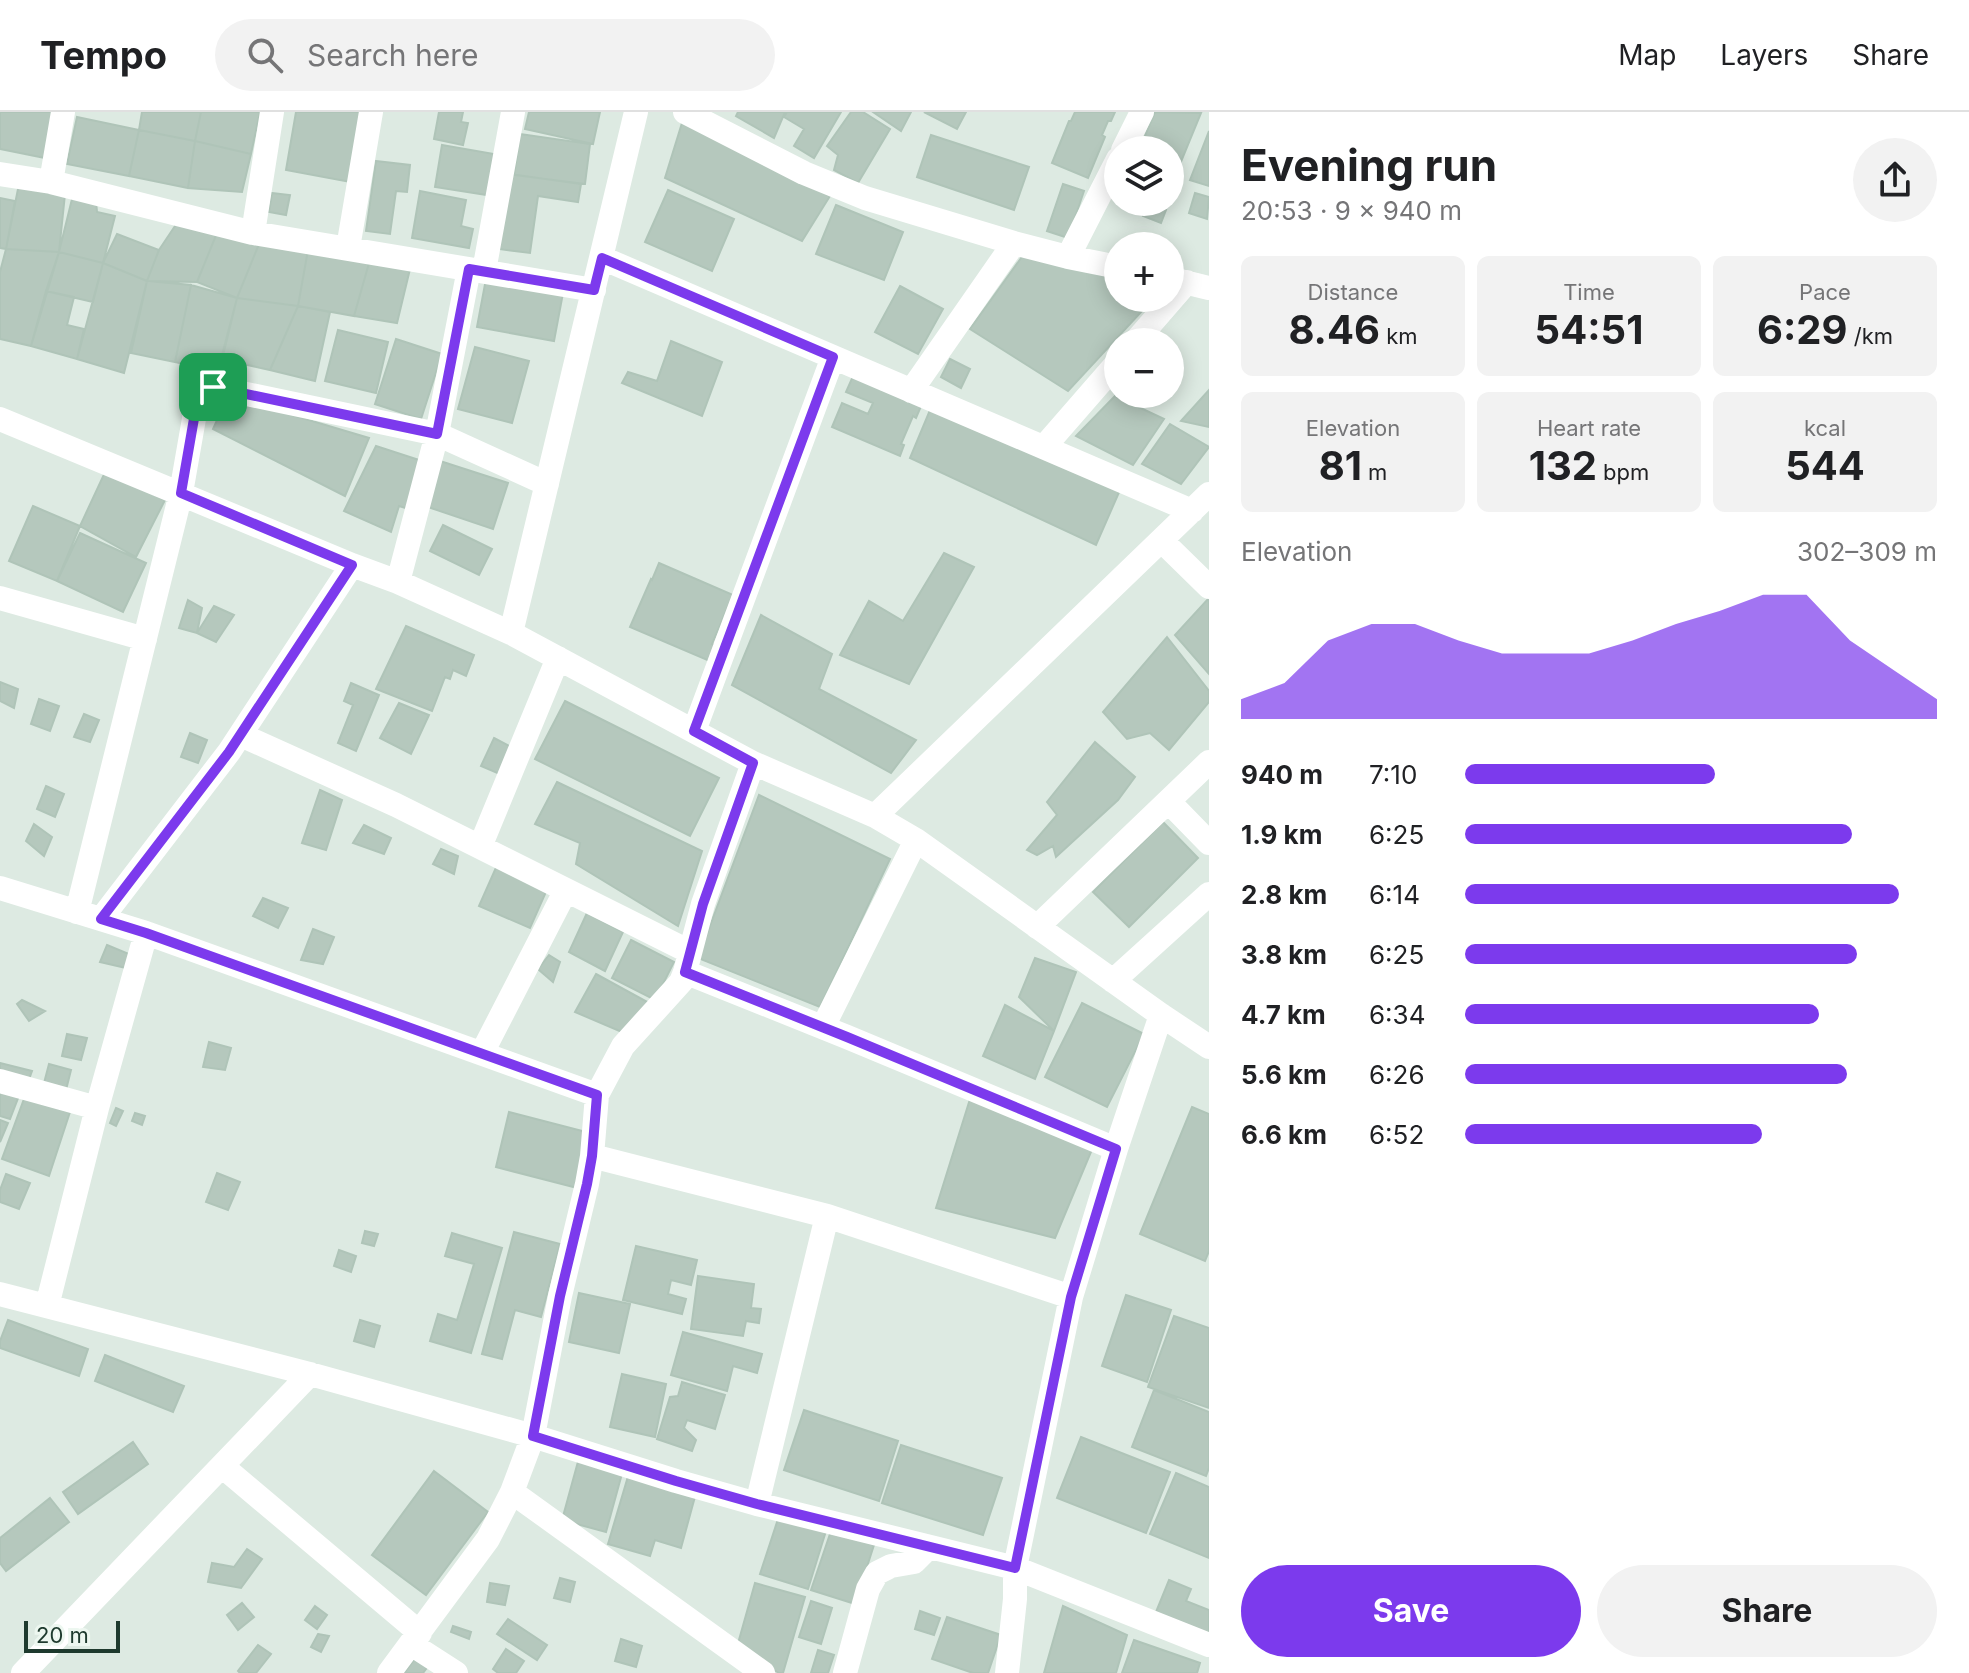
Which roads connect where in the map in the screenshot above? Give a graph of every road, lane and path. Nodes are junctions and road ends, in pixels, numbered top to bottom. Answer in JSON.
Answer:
{"nodes":[{"id":1,"x":63,"y":112,"type":"edge"},
{"id":2,"x":272,"y":112,"type":"edge"},
{"id":3,"x":371,"y":112,"type":"edge"},
{"id":4,"x":513,"y":112,"type":"edge"},
{"id":5,"x":636,"y":112,"type":"edge"},
{"id":6,"x":685,"y":112,"type":"edge"},
{"id":7,"x":1142,"y":112,"type":"edge"},
{"id":8,"x":1130,"y":136,"type":"edge"},
{"id":9,"x":0,"y":174,"type":"edge"},
{"id":10,"x":51,"y":182,"type":"junction"},
{"id":11,"x":1104,"y":186,"type":"edge"},
{"id":12,"x":253,"y":233,"type":"junction"},
{"id":13,"x":1014,"y":243,"type":"junction"},
{"id":14,"x":348,"y":248,"type":"junction"},
{"id":15,"x":1068,"y":257,"type":"junction"},
{"id":16,"x":602,"y":258,"type":"junction"},
{"id":17,"x":1104,"y":264,"type":"edge"},
{"id":18,"x":476,"y":270,"type":"junction"},
{"id":19,"x":1189,"y":283,"type":"edge"},
{"id":20,"x":594,"y":290,"type":"junction"},
{"id":21,"x":1148,"y":328,"type":"edge"},
{"id":22,"x":833,"y":357,"type":"junction"},
{"id":23,"x":1104,"y":378,"type":"edge"},
{"id":24,"x":911,"y":391,"type":"junction"},
{"id":25,"x":0,"y":419,"type":"edge"},
{"id":26,"x":437,"y":434,"type":"junction"},
{"id":27,"x":1044,"y":447,"type":"junction"},
{"id":28,"x":547,"y":484,"type":"junction"},
{"id":29,"x":181,"y":493,"type":"junction"},
{"id":30,"x":1200,"y":502,"type":"edge"},
{"id":31,"x":1162,"y":541,"type":"junction"},
{"id":32,"x":352,"y":565,"type":"junction"},
{"id":33,"x":398,"y":582,"type":"junction"},
{"id":34,"x":1209,"y":587,"type":"edge"},
{"id":35,"x":0,"y":598,"type":"edge"},
{"id":36,"x":511,"y":633,"type":"junction"},
{"id":37,"x":145,"y":639,"type":"junction"},
{"id":38,"x":558,"y":658,"type":"junction"},
{"id":39,"x":694,"y":731,"type":"junction"},
{"id":40,"x":241,"y":735,"type":"junction"},
{"id":41,"x":1209,"y":762,"type":"edge"},
{"id":42,"x":753,"y":763,"type":"junction"},
{"id":43,"x":1169,"y":802,"type":"junction"},
{"id":44,"x":875,"y":816,"type":"junction"},
{"id":45,"x":916,"y":840,"type":"junction"},
{"id":46,"x":1209,"y":843,"type":"edge"},
{"id":47,"x":480,"y":847,"type":"junction"},
{"id":48,"x":0,"y":888,"type":"edge"},
{"id":49,"x":566,"y":890,"type":"junction"},
{"id":50,"x":1209,"y":894,"type":"edge"},
{"id":51,"x":89,"y":915,"type":"junction"},
{"id":52,"x":1037,"y":927,"type":"junction"},
{"id":53,"x":146,"y":933,"type":"junction"},
{"id":54,"x":688,"y":962,"type":"junction"},
{"id":55,"x":1113,"y":981,"type":"junction"},
{"id":56,"x":1161,"y":1015,"type":"junction"},
{"id":57,"x":823,"y":1027,"type":"junction"},
{"id":58,"x":1209,"y":1047,"type":"edge"},
{"id":59,"x":482,"y":1053,"type":"junction"},
{"id":60,"x":0,"y":1081,"type":"edge"},
{"id":61,"x":597,"y":1095,"type":"junction"},
{"id":62,"x":97,"y":1108,"type":"junction"},
{"id":63,"x":1116,"y":1149,"type":"junction"},
{"id":64,"x":592,"y":1156,"type":"junction"},
{"id":65,"x":827,"y":1216,"type":"junction"},
{"id":66,"x":0,"y":1294,"type":"edge"},
{"id":67,"x":1071,"y":1297,"type":"junction"},
{"id":68,"x":47,"y":1306,"type":"junction"},
{"id":69,"x":310,"y":1374,"type":"junction"},
{"id":70,"x":533,"y":1436,"type":"junction"},
{"id":71,"x":222,"y":1466,"type":"junction"},
{"id":72,"x":512,"y":1492,"type":"junction"},
{"id":73,"x":757,"y":1504,"type":"junction"},
{"id":74,"x":929,"y":1547,"type":"junction"},
{"id":75,"x":1015,"y":1568,"type":"junction"},
{"id":76,"x":416,"y":1638,"type":"junction"},
{"id":77,"x":1209,"y":1645,"type":"edge"},
{"id":78,"x":23,"y":1673,"type":"edge"},
{"id":79,"x":389,"y":1673,"type":"edge"},
{"id":80,"x":456,"y":1673,"type":"edge"},
{"id":81,"x":763,"y":1673,"type":"edge"},
{"id":82,"x":845,"y":1673,"type":"edge"},
{"id":83,"x":1007,"y":1673,"type":"edge"}],
"edges":[{"from":1,"to":10,"type":"street"},
{"from":2,"to":12,"type":"street"},
{"from":3,"to":14,"type":"street"},
{"from":4,"to":18,"type":"street"},
{"from":5,"to":16,"type":"street"},
{"from":6,"to":13,"type":"street"},
{"from":7,"to":8,"type":"street"},
{"from":9,"to":10,"type":"street"},
{"from":10,"to":12,"type":"street"},
{"from":11,"to":15,"type":"street"},
{"from":12,"to":14,"type":"street"},
{"from":13,"to":15,"type":"street"},
{"from":13,"to":24,"type":"street"},
{"from":14,"to":18,"type":"street"},
{"from":15,"to":17,"type":"street"},
{"from":16,"to":20,"type":"street"},
{"from":16,"to":22,"type":"street"},
{"from":18,"to":20,"type":"street"},
{"from":18,"to":26,"type":"street"},
{"from":19,"to":21,"type":"street"},
{"from":20,"to":28,"type":"street"},
{"from":22,"to":24,"type":"street"},
{"from":22,"to":39,"type":"street"},
{"from":23,"to":27,"type":"street"},
{"from":24,"to":27,"type":"street"},
{"from":25,"to":29,"type":"street"},
{"from":26,"to":28,"type":"street"},
{"from":26,"to":29,"type":"street"},
{"from":26,"to":33,"type":"street"},
{"from":27,"to":30,"type":"street"},
{"from":28,"to":36,"type":"street"},
{"from":29,"to":32,"type":"street"},
{"from":29,"to":37,"type":"street"},
{"from":30,"to":31,"type":"street"},
{"from":31,"to":34,"type":"street"},
{"from":31,"to":44,"type":"street"},
{"from":32,"to":33,"type":"street"},
{"from":32,"to":40,"type":"street"},
{"from":33,"to":36,"type":"street"},
{"from":35,"to":37,"type":"street"},
{"from":36,"to":38,"type":"street"},
{"from":37,"to":51,"type":"street"},
{"from":38,"to":39,"type":"street"},
{"from":38,"to":47,"type":"street"},
{"from":39,"to":42,"type":"street"},
{"from":40,"to":47,"type":"street"},
{"from":40,"to":51,"type":"street"},
{"from":41,"to":43,"type":"street"},
{"from":42,"to":44,"type":"street"},
{"from":42,"to":54,"type":"street"},
{"from":43,"to":46,"type":"street"},
{"from":43,"to":52,"type":"street"},
{"from":44,"to":45,"type":"street"},
{"from":45,"to":52,"type":"street"},
{"from":45,"to":57,"type":"street"},
{"from":47,"to":49,"type":"street"},
{"from":48,"to":51,"type":"street"},
{"from":49,"to":54,"type":"street"},
{"from":49,"to":59,"type":"street"},
{"from":50,"to":55,"type":"street"},
{"from":51,"to":53,"type":"street"},
{"from":52,"to":55,"type":"street"},
{"from":53,"to":59,"type":"street"},
{"from":53,"to":62,"type":"street"},
{"from":54,"to":57,"type":"street"},
{"from":54,"to":61,"type":"street"},
{"from":55,"to":56,"type":"street"},
{"from":56,"to":58,"type":"street"},
{"from":56,"to":63,"type":"street"},
{"from":57,"to":63,"type":"street"},
{"from":59,"to":61,"type":"street"},
{"from":60,"to":62,"type":"street"},
{"from":61,"to":64,"type":"street"},
{"from":62,"to":68,"type":"street"},
{"from":63,"to":67,"type":"street"},
{"from":64,"to":65,"type":"street"},
{"from":64,"to":70,"type":"street"},
{"from":65,"to":67,"type":"street"},
{"from":65,"to":73,"type":"street"},
{"from":66,"to":68,"type":"street"},
{"from":67,"to":75,"type":"street"},
{"from":68,"to":69,"type":"street"},
{"from":69,"to":70,"type":"street"},
{"from":69,"to":71,"type":"street"},
{"from":70,"to":72,"type":"street"},
{"from":70,"to":73,"type":"street"},
{"from":71,"to":76,"type":"street"},
{"from":71,"to":78,"type":"street"},
{"from":72,"to":76,"type":"street"},
{"from":72,"to":81,"type":"street"},
{"from":73,"to":74,"type":"street"},
{"from":74,"to":75,"type":"street"},
{"from":74,"to":82,"type":"street"},
{"from":75,"to":77,"type":"street"},
{"from":75,"to":83,"type":"street"},
{"from":76,"to":79,"type":"street"},
{"from":76,"to":80,"type":"street"}]}
